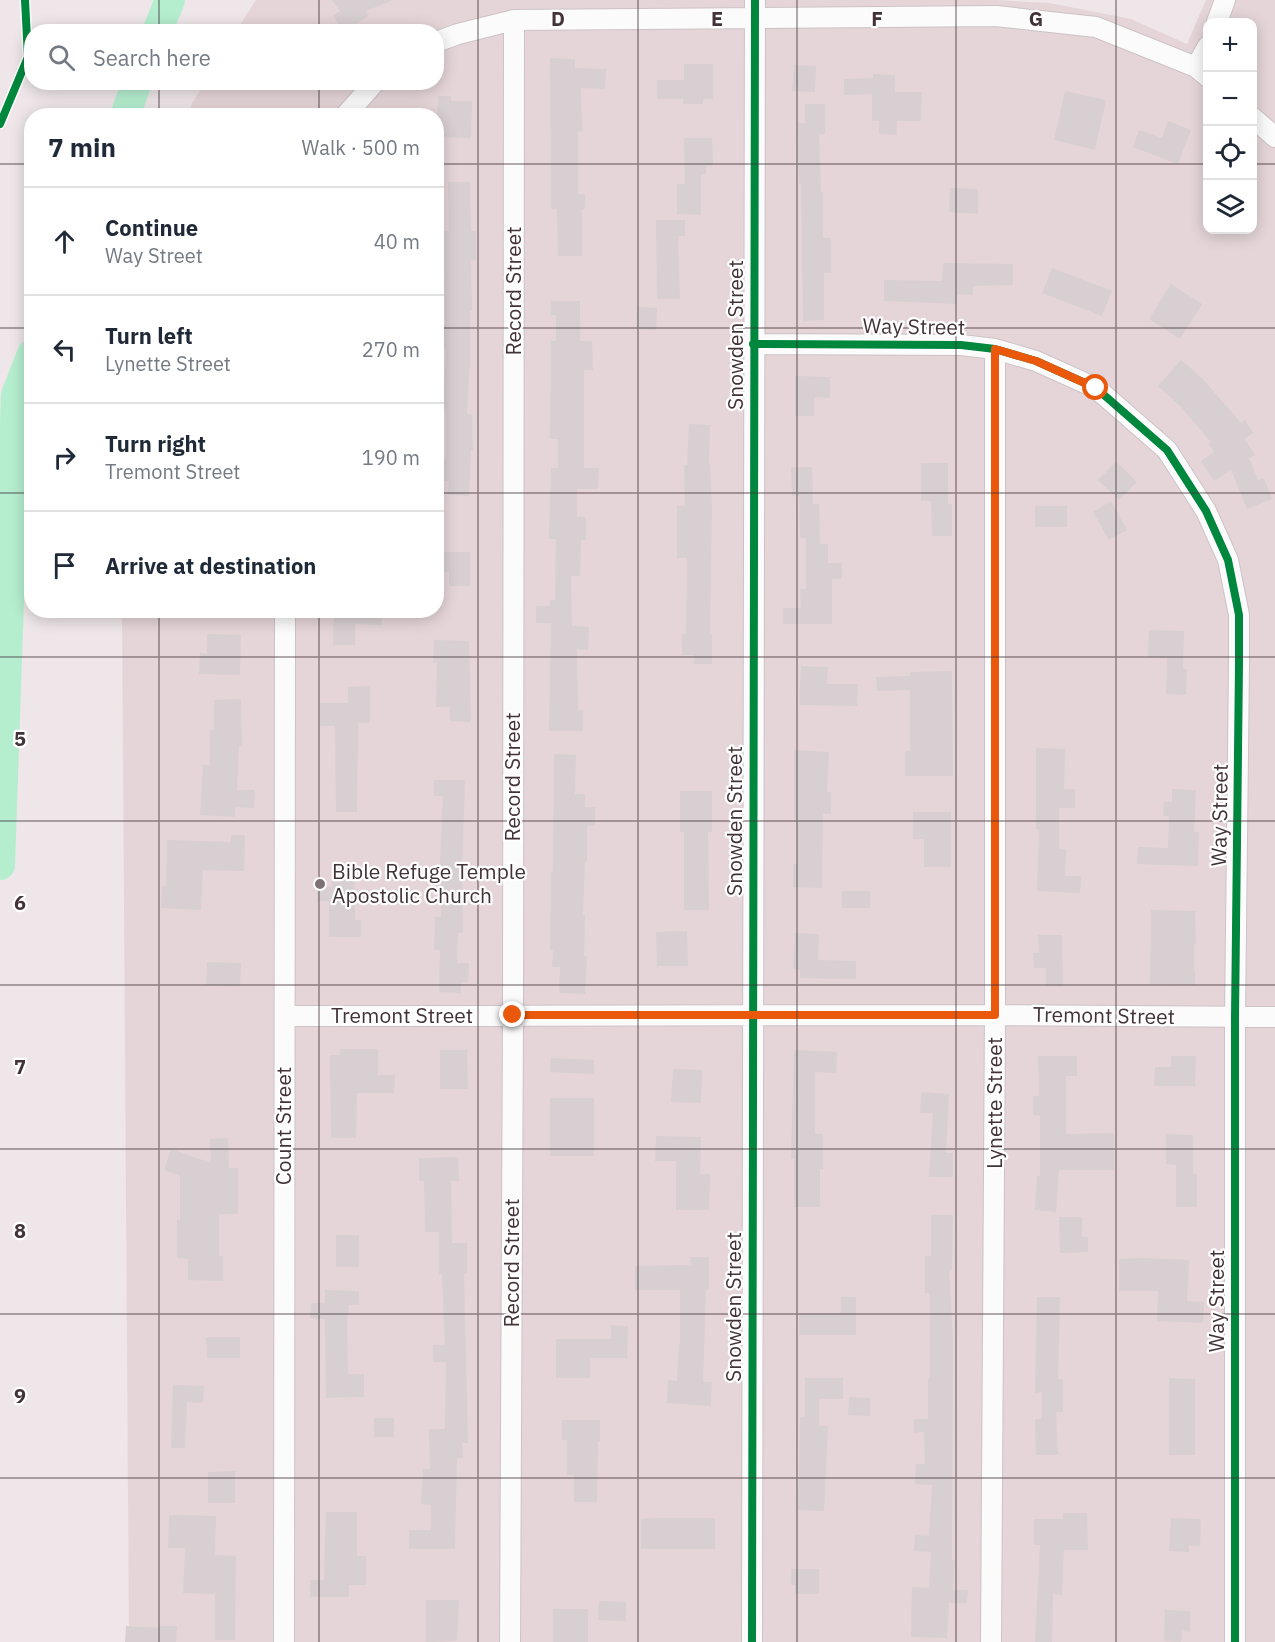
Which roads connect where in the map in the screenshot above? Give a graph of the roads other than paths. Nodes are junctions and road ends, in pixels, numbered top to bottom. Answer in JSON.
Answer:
{"nodes":[{"id":1,"x":1225,"y":0,"type":"edge"},
{"id":2,"x":996,"y":8,"type":"edge"},
{"id":3,"x":755,"y":9,"type":"edge"},
{"id":4,"x":1218,"y":18,"type":"edge"},
{"id":5,"x":514,"y":20,"type":"junction"},
{"id":6,"x":444,"y":39,"type":"edge"},
{"id":7,"x":1202,"y":72,"type":"edge"},
{"id":8,"x":368,"y":90,"type":"edge"},
{"id":9,"x":352,"y":108,"type":"edge"},
{"id":10,"x":1257,"y":121,"type":"edge"},
{"id":11,"x":1275,"y":137,"type":"edge"},
{"id":12,"x":753,"y":344,"type":"junction"},
{"id":13,"x":995,"y":349,"type":"junction"},
{"id":14,"x":285,"y":618,"type":"edge"},
{"id":15,"x":513,"y":1015,"type":"junction"},
{"id":16,"x":753,"y":1015,"type":"junction"},
{"id":17,"x":995,"y":1015,"type":"junction"},
{"id":18,"x":285,"y":1016,"type":"junction"},
{"id":19,"x":1235,"y":1017,"type":"junction"},
{"id":20,"x":1275,"y":1017,"type":"edge"},
{"id":21,"x":284,"y":1642,"type":"edge"},
{"id":22,"x":510,"y":1642,"type":"edge"},
{"id":23,"x":752,"y":1642,"type":"edge"},
{"id":24,"x":991,"y":1642,"type":"edge"},
{"id":25,"x":1235,"y":1642,"type":"edge"}],
"edges":[{"from":1,"to":4,"type":"street"},
{"from":2,"to":3,"type":"street"},
{"from":2,"to":7,"type":"street"},
{"from":3,"to":5,"type":"street"},
{"from":3,"to":12,"type":"street","name":"Snowden Street"},
{"from":5,"to":6,"type":"street"},
{"from":5,"to":15,"type":"street","name":"Record Street"},
{"from":8,"to":9,"type":"street"},
{"from":10,"to":11,"type":"street"},
{"from":12,"to":13,"type":"street","name":"Way Street"},
{"from":12,"to":16,"type":"street","name":"Snowden Street"},
{"from":13,"to":17,"type":"street","name":"Lynette Street"},
{"from":13,"to":19,"type":"street","name":"Way Street"},
{"from":14,"to":18,"type":"street","name":"Count Street"},
{"from":15,"to":16,"type":"street","name":"Tremont Street"},
{"from":15,"to":18,"type":"street","name":"Tremont Street"},
{"from":15,"to":22,"type":"street","name":"Record Street"},
{"from":16,"to":17,"type":"street","name":"Tremont Street"},
{"from":16,"to":23,"type":"street","name":"Snowden Street"},
{"from":17,"to":19,"type":"street","name":"Tremont Street"},
{"from":17,"to":24,"type":"street","name":"Lynette Street"},
{"from":18,"to":21,"type":"street","name":"Count Street"},
{"from":19,"to":20,"type":"street","name":"Tremont Street"},
{"from":19,"to":25,"type":"street","name":"Way Street"}]}
